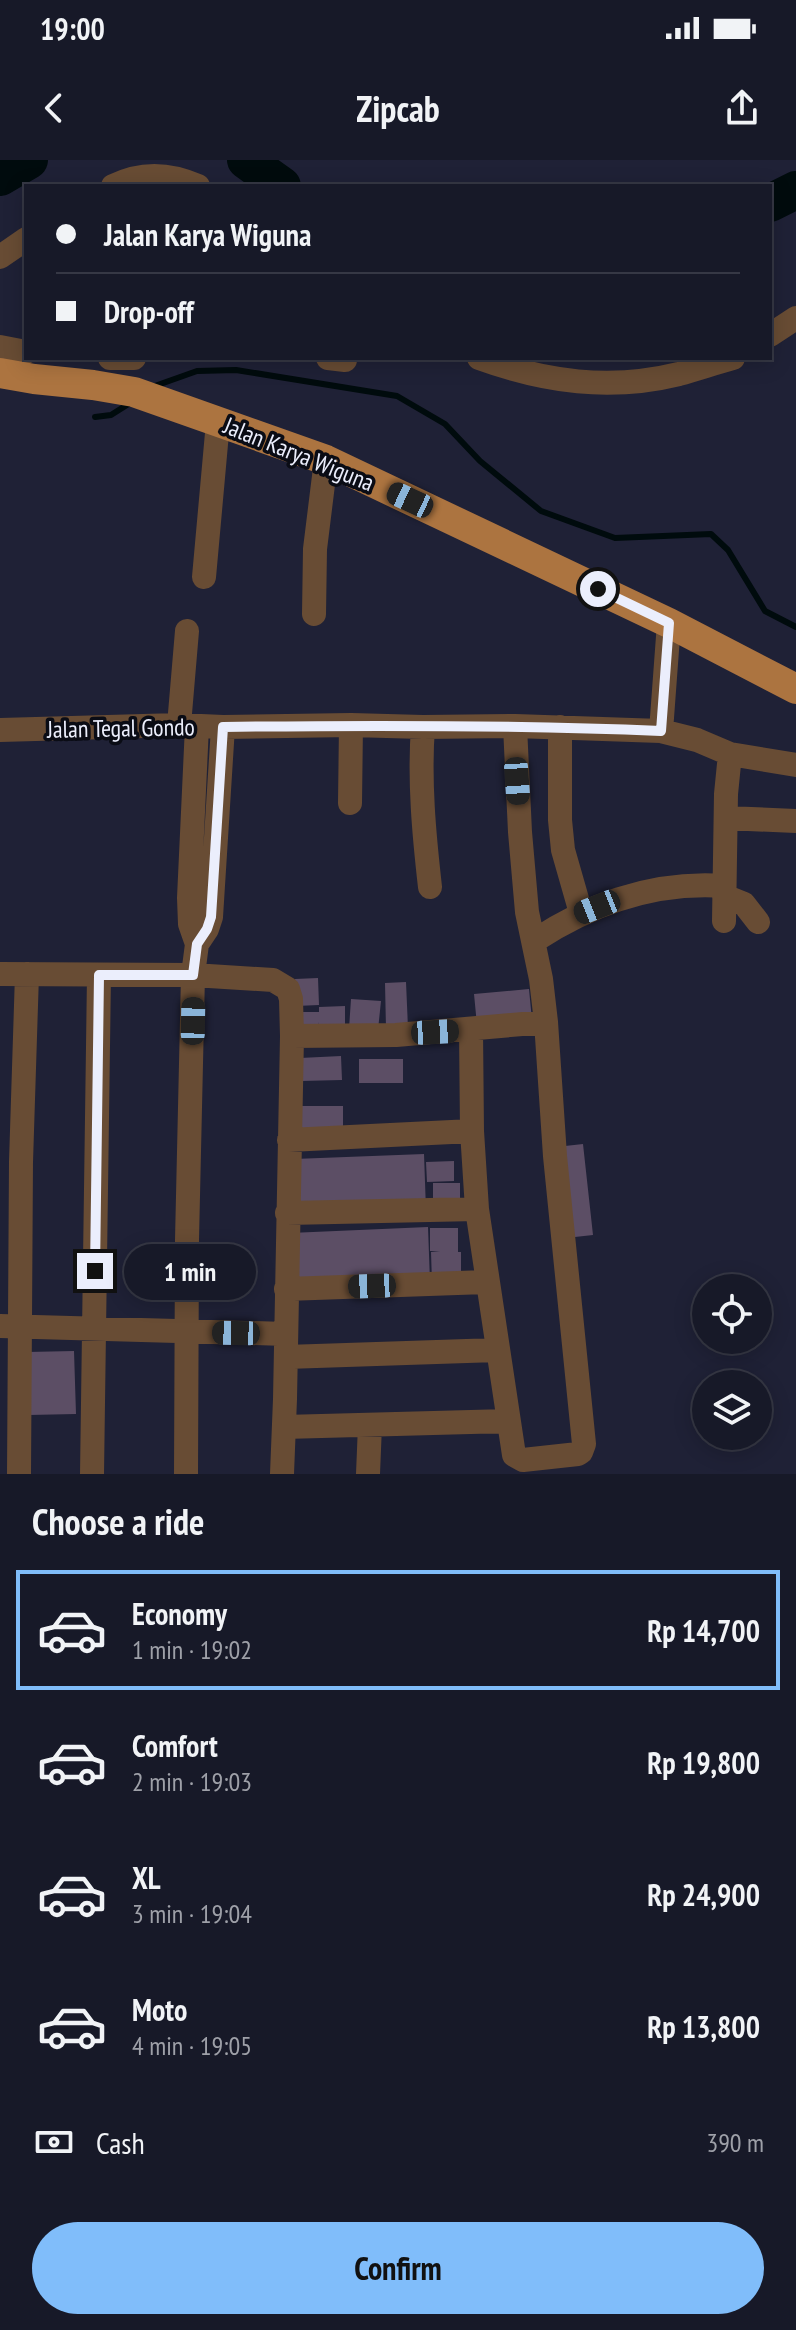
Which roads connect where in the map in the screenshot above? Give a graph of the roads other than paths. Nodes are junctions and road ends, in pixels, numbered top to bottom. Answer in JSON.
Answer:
{"nodes":[{"id":1,"x":117,"y":184,"type":"edge"},
{"id":2,"x":193,"y":184,"type":"edge"},
{"id":3,"x":24,"y":240,"type":"edge"},
{"id":4,"x":0,"y":257,"type":"edge"},
{"id":5,"x":796,"y":318,"type":"edge"},
{"id":6,"x":772,"y":334,"type":"edge"},
{"id":7,"x":0,"y":347,"type":"edge"},
{"id":8,"x":24,"y":352,"type":"edge"},
{"id":9,"x":484,"y":360,"type":"edge"},
{"id":10,"x":726,"y":360,"type":"edge"},
{"id":11,"x":0,"y":373,"type":"edge"},
{"id":12,"x":218,"y":422,"type":"junction"},
{"id":13,"x":326,"y":460,"type":"junction"},
{"id":14,"x":204,"y":577,"type":"dead end"},
{"id":15,"x":314,"y":614,"type":"dead end"},
{"id":16,"x":669,"y":623,"type":"junction"},
{"id":17,"x":187,"y":631,"type":"dead end"},
{"id":18,"x":796,"y":689,"type":"edge"},
{"id":19,"x":351,"y":725,"type":"junction"},
{"id":20,"x":188,"y":726,"type":"junction"},
{"id":21,"x":515,"y":726,"type":"junction"},
{"id":22,"x":223,"y":727,"type":"junction"},
{"id":23,"x":423,"y":727,"type":"junction"},
{"id":24,"x":560,"y":727,"type":"junction"},
{"id":25,"x":0,"y":730,"type":"edge"},
{"id":26,"x":661,"y":731,"type":"junction"},
{"id":27,"x":730,"y":754,"type":"junction"},
{"id":28,"x":796,"y":765,"type":"edge"},
{"id":29,"x":350,"y":803,"type":"dead end"},
{"id":30,"x":726,"y":818,"type":"junction"},
{"id":31,"x":796,"y":821,"type":"edge"},
{"id":32,"x":724,"y":884,"type":"junction"},
{"id":33,"x":430,"y":887,"type":"dead end"},
{"id":34,"x":581,"y":913,"type":"junction"},
{"id":35,"x":724,"y":921,"type":"dead end"},
{"id":36,"x":758,"y":922,"type":"dead end"},
{"id":37,"x":534,"y":941,"type":"junction"},
{"id":38,"x":197,"y":944,"type":"junction"},
{"id":39,"x":0,"y":974,"type":"edge"},
{"id":40,"x":27,"y":974,"type":"junction"},
{"id":41,"x":99,"y":975,"type":"junction"},
{"id":42,"x":193,"y":975,"type":"junction"},
{"id":43,"x":546,"y":1022,"type":"junction"},
{"id":44,"x":471,"y":1030,"type":"junction"},
{"id":45,"x":292,"y":1036,"type":"junction"},
{"id":46,"x":472,"y":1131,"type":"junction"},
{"id":47,"x":289,"y":1140,"type":"junction"},
{"id":48,"x":477,"y":1209,"type":"junction"},
{"id":49,"x":287,"y":1213,"type":"junction"},
{"id":50,"x":486,"y":1282,"type":"junction"},
{"id":51,"x":286,"y":1289,"type":"junction"},
{"id":52,"x":10,"y":1326,"type":"edge"},
{"id":53,"x":94,"y":1330,"type":"junction"},
{"id":54,"x":187,"y":1333,"type":"junction"},
{"id":55,"x":286,"y":1346,"type":"junction"},
{"id":56,"x":497,"y":1350,"type":"junction"},
{"id":57,"x":508,"y":1421,"type":"junction"},
{"id":58,"x":370,"y":1425,"type":"junction"},
{"id":59,"x":284,"y":1427,"type":"junction"},
{"id":60,"x":19,"y":1474,"type":"edge"},
{"id":61,"x":92,"y":1474,"type":"edge"},
{"id":62,"x":186,"y":1474,"type":"edge"},
{"id":63,"x":282,"y":1474,"type":"edge"},
{"id":64,"x":368,"y":1474,"type":"edge"}],
"edges":[{"from":1,"to":2,"type":"street"},
{"from":3,"to":4,"type":"street"},
{"from":5,"to":6,"type":"street"},
{"from":7,"to":8,"type":"street"},
{"from":9,"to":10,"type":"street"},
{"from":11,"to":12,"type":"main road","name":"Jalan Karya Wiguna"},
{"from":12,"to":13,"type":"main road","name":"Jalan Karya Wiguna"},
{"from":12,"to":14,"type":"street"},
{"from":13,"to":15,"type":"street"},
{"from":13,"to":16,"type":"main road","name":"Jalan Karya Wiguna"},
{"from":16,"to":18,"type":"main road","name":"Jalan Karya Wiguna"},
{"from":16,"to":26,"type":"street"},
{"from":17,"to":20,"type":"street"},
{"from":19,"to":22,"type":"street","name":"Jalan Tegal Gondo"},
{"from":19,"to":23,"type":"street","name":"Jalan Tegal Gondo"},
{"from":19,"to":29,"type":"street"},
{"from":20,"to":22,"type":"street","name":"Jalan Tegal Gondo"},
{"from":20,"to":25,"type":"street","name":"Jalan Tegal Gondo"},
{"from":20,"to":38,"type":"street"},
{"from":21,"to":23,"type":"street","name":"Jalan Tegal Gondo"},
{"from":21,"to":24,"type":"street","name":"Jalan Tegal Gondo"},
{"from":21,"to":37,"type":"street"},
{"from":22,"to":38,"type":"street"},
{"from":23,"to":33,"type":"street"},
{"from":24,"to":26,"type":"street","name":"Jalan Tegal Gondo"},
{"from":24,"to":34,"type":"street"},
{"from":26,"to":27,"type":"street","name":"Jalan Tegal Gondo"},
{"from":27,"to":28,"type":"street","name":"Jalan Tegal Gondo"},
{"from":27,"to":30,"type":"street"},
{"from":30,"to":31,"type":"street"},
{"from":30,"to":32,"type":"street"},
{"from":32,"to":34,"type":"street"},
{"from":32,"to":35,"type":"street"},
{"from":32,"to":36,"type":"street"},
{"from":34,"to":37,"type":"street"},
{"from":37,"to":43,"type":"street"},
{"from":38,"to":42,"type":"street"},
{"from":39,"to":40,"type":"street"},
{"from":40,"to":41,"type":"street"},
{"from":40,"to":52,"type":"street"},
{"from":41,"to":42,"type":"street"},
{"from":41,"to":53,"type":"street"},
{"from":42,"to":45,"type":"street"},
{"from":42,"to":54,"type":"street"},
{"from":43,"to":44,"type":"street"},
{"from":43,"to":57,"type":"street"},
{"from":44,"to":45,"type":"street"},
{"from":44,"to":46,"type":"street"},
{"from":45,"to":47,"type":"street"},
{"from":46,"to":47,"type":"street"},
{"from":46,"to":48,"type":"street"},
{"from":47,"to":49,"type":"street"},
{"from":48,"to":49,"type":"street"},
{"from":48,"to":50,"type":"street"},
{"from":49,"to":51,"type":"street"},
{"from":50,"to":51,"type":"street"},
{"from":50,"to":56,"type":"street"},
{"from":51,"to":55,"type":"street"},
{"from":52,"to":53,"type":"street"},
{"from":52,"to":60,"type":"street"},
{"from":53,"to":54,"type":"street"},
{"from":53,"to":61,"type":"street"},
{"from":54,"to":55,"type":"street"},
{"from":54,"to":62,"type":"street"},
{"from":55,"to":56,"type":"street"},
{"from":55,"to":59,"type":"street"},
{"from":56,"to":57,"type":"street"},
{"from":57,"to":58,"type":"street"},
{"from":58,"to":59,"type":"street"},
{"from":58,"to":64,"type":"street"},
{"from":59,"to":63,"type":"street"}]}
